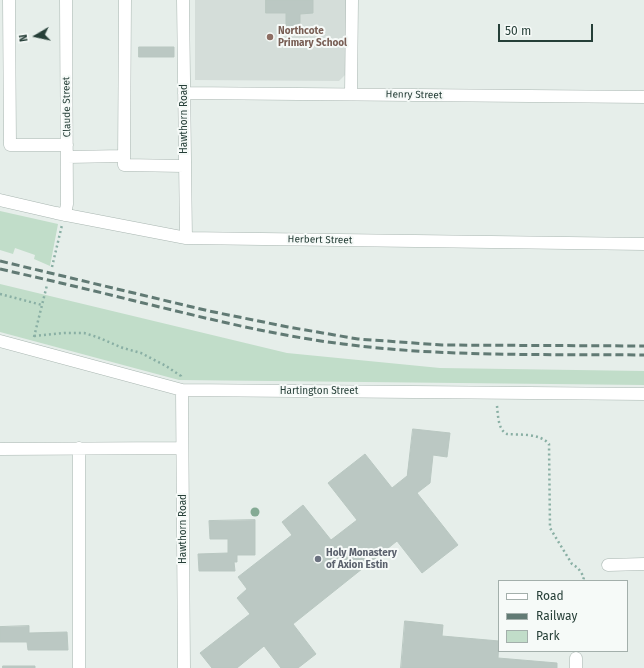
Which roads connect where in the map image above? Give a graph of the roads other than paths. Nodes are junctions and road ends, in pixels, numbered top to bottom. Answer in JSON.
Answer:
{"nodes":[{"id":1,"x":9,"y":0,"type":"edge"},
{"id":2,"x":66,"y":0,"type":"edge"},
{"id":3,"x":125,"y":0,"type":"edge"},
{"id":4,"x":183,"y":0,"type":"edge"},
{"id":5,"x":352,"y":0,"type":"edge"},
{"id":6,"x":184,"y":93,"type":"junction"},
{"id":7,"x":351,"y":94,"type":"junction"},
{"id":8,"x":644,"y":97,"type":"edge"},
{"id":9,"x":5,"y":135,"type":"edge"},
{"id":10,"x":67,"y":151,"type":"junction"},
{"id":11,"x":124,"y":156,"type":"junction"},
{"id":12,"x":184,"y":166,"type":"junction"},
{"id":13,"x":0,"y":200,"type":"edge"},
{"id":14,"x":64,"y":219,"type":"junction"},
{"id":15,"x":186,"y":238,"type":"junction"},
{"id":16,"x":644,"y":244,"type":"edge"},
{"id":17,"x":0,"y":342,"type":"edge"},
{"id":18,"x":182,"y":390,"type":"junction"},
{"id":19,"x":644,"y":394,"type":"edge"},
{"id":20,"x":0,"y":448,"type":"edge"},
{"id":21,"x":79,"y":448,"type":"junction"},
{"id":22,"x":182,"y":448,"type":"junction"},
{"id":23,"x":608,"y":564,"type":"dead end"},
{"id":24,"x":644,"y":564,"type":"edge"},
{"id":25,"x":79,"y":668,"type":"edge"},
{"id":26,"x":184,"y":668,"type":"edge"}],
"edges":[{"from":1,"to":9,"type":"street"},
{"from":2,"to":10,"type":"street","name":"Claude Street"},
{"from":3,"to":11,"type":"street"},
{"from":4,"to":6,"type":"street","name":"Hawthorn Road"},
{"from":5,"to":7,"type":"street"},
{"from":6,"to":7,"type":"street","name":"Henry Street"},
{"from":6,"to":12,"type":"street","name":"Hawthorn Road"},
{"from":7,"to":8,"type":"street","name":"Henry Street"},
{"from":9,"to":10,"type":"street"},
{"from":10,"to":11,"type":"street"},
{"from":10,"to":14,"type":"street","name":"Claude Street"},
{"from":11,"to":12,"type":"street"},
{"from":12,"to":15,"type":"street","name":"Hawthorn Road"},
{"from":13,"to":14,"type":"street","name":"Herbert Street"},
{"from":14,"to":15,"type":"street","name":"Herbert Street"},
{"from":15,"to":16,"type":"street","name":"Herbert Street"},
{"from":17,"to":18,"type":"street","name":"Hartington Street"},
{"from":18,"to":19,"type":"street","name":"Hartington Street"},
{"from":18,"to":22,"type":"street","name":"Hawthorn Road"},
{"from":20,"to":21,"type":"street"},
{"from":21,"to":22,"type":"street"},
{"from":21,"to":25,"type":"street"},
{"from":22,"to":26,"type":"street","name":"Hawthorn Road"},
{"from":23,"to":24,"type":"street"}]}
